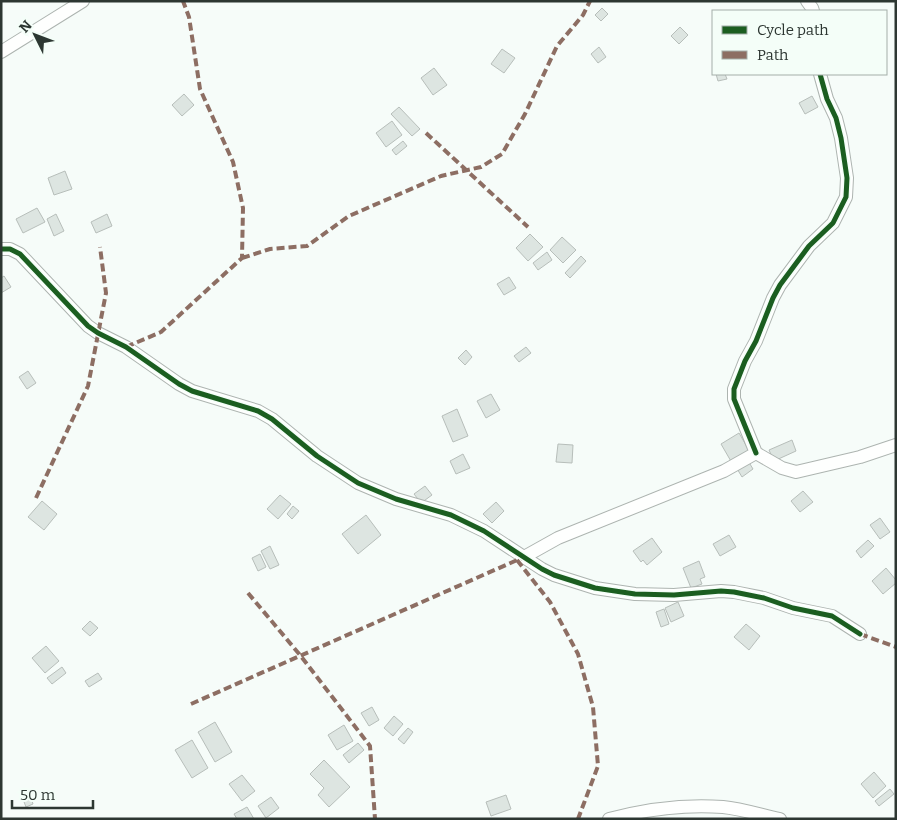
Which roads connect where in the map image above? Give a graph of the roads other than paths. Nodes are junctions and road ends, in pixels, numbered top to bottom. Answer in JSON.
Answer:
{"nodes":[{"id":1,"x":83,"y":1,"type":"edge"},
{"id":2,"x":1,"y":52,"type":"edge"},
{"id":3,"x":820,"y":75,"type":"edge"},
{"id":4,"x":1,"y":249,"type":"edge"},
{"id":5,"x":896,"y":445,"type":"edge"},
{"id":6,"x":756,"y":453,"type":"junction"},
{"id":7,"x":524,"y":557,"type":"junction"},
{"id":8,"x":860,"y":634,"type":"dead end"},
{"id":9,"x":609,"y":819,"type":"edge"},
{"id":10,"x":780,"y":819,"type":"edge"}],
"edges":[{"from":1,"to":2,"type":"street"},
{"from":3,"to":6,"type":"street"},
{"from":4,"to":7,"type":"street"},
{"from":5,"to":6,"type":"street"},
{"from":6,"to":7,"type":"street"},
{"from":7,"to":8,"type":"street"},
{"from":9,"to":10,"type":"street"}]}
